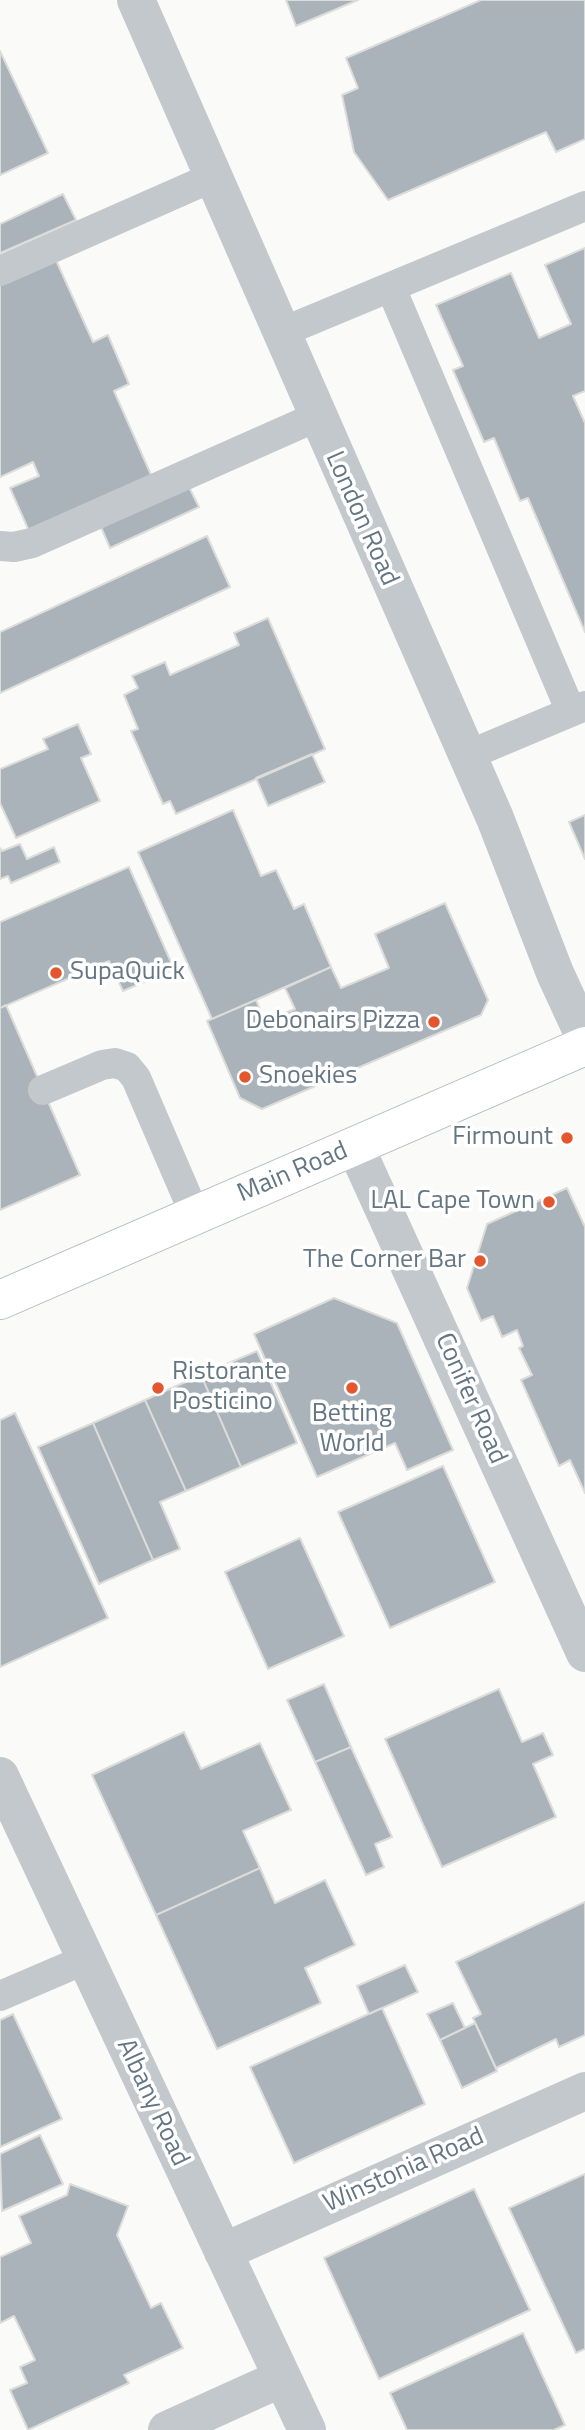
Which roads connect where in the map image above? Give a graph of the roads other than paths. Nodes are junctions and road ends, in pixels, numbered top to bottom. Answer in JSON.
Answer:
{"nodes":[{"id":1,"x":136,"y":0,"type":"edge"},
{"id":2,"x":213,"y":177,"type":"junction"},
{"id":3,"x":585,"y":206,"type":"edge"},
{"id":4,"x":0,"y":271,"type":"edge"},
{"id":5,"x":391,"y":288,"type":"junction"},
{"id":6,"x":280,"y":334,"type":"junction"},
{"id":7,"x":316,"y":417,"type":"junction"},
{"id":8,"x":0,"y":546,"type":"edge"},
{"id":9,"x":578,"y":709,"type":"edge"},
{"id":10,"x":466,"y":756,"type":"junction"},
{"id":11,"x":585,"y":1038,"type":"edge"},
{"id":12,"x":585,"y":1046,"type":"edge"},
{"id":13,"x":43,"y":1090,"type":"dead end"},
{"id":14,"x":355,"y":1146,"type":"junction"},
{"id":15,"x":195,"y":1215,"type":"junction"},
{"id":16,"x":0,"y":1300,"type":"edge"},
{"id":17,"x":585,"y":1653,"type":"edge"},
{"id":18,"x":0,"y":1776,"type":"edge"},
{"id":19,"x":84,"y":1960,"type":"junction"},
{"id":20,"x":0,"y":1996,"type":"edge"},
{"id":21,"x":585,"y":2091,"type":"edge"},
{"id":22,"x":223,"y":2252,"type":"junction"},
{"id":23,"x":282,"y":2378,"type":"junction"},
{"id":24,"x":167,"y":2430,"type":"edge"},
{"id":25,"x":307,"y":2430,"type":"edge"}],
"edges":[{"from":1,"to":2,"type":"street","name":"London Road"},
{"from":2,"to":4,"type":"lane"},
{"from":2,"to":6,"type":"street","name":"London Road"},
{"from":3,"to":5,"type":"lane"},
{"from":5,"to":6,"type":"lane"},
{"from":5,"to":9,"type":"lane"},
{"from":6,"to":7,"type":"street","name":"London Road"},
{"from":7,"to":8,"type":"lane"},
{"from":7,"to":10,"type":"street","name":"London Road"},
{"from":9,"to":10,"type":"lane"},
{"from":10,"to":11,"type":"street","name":"London Road"},
{"from":12,"to":14,"type":"main road","name":"Main Road"},
{"from":13,"to":15,"type":"lane"},
{"from":14,"to":15,"type":"main road","name":"Main Road"},
{"from":14,"to":17,"type":"street","name":"Conifer Road"},
{"from":15,"to":16,"type":"main road","name":"Main Road"},
{"from":18,"to":19,"type":"street","name":"Albany Road"},
{"from":19,"to":20,"type":"lane"},
{"from":19,"to":22,"type":"street","name":"Albany Road"},
{"from":21,"to":22,"type":"street","name":"Winstonia Road"},
{"from":22,"to":23,"type":"street","name":"Albany Road"},
{"from":23,"to":24,"type":"street"},
{"from":23,"to":25,"type":"street","name":"Albany Road"}]}
